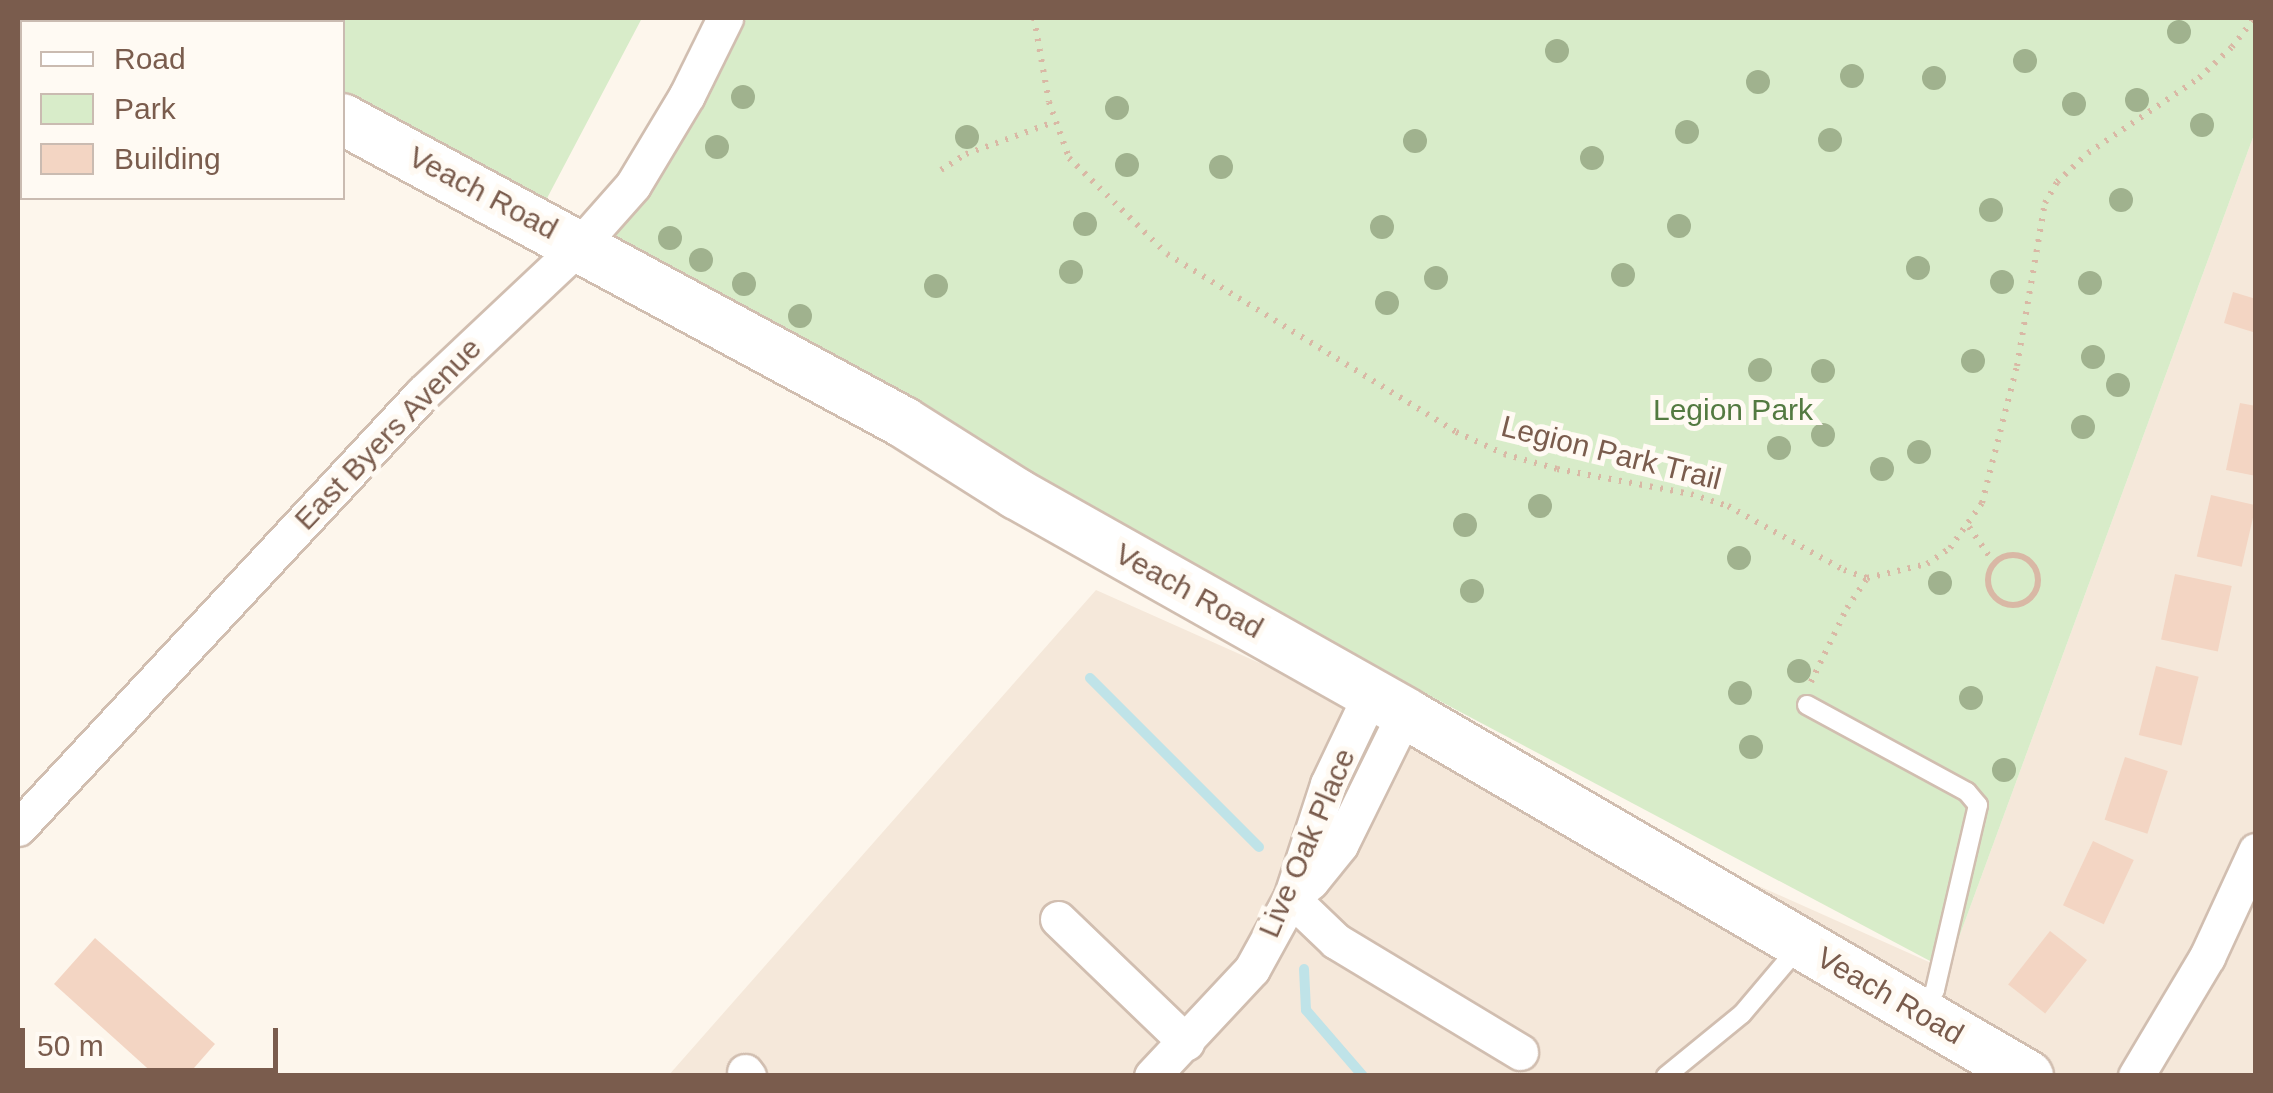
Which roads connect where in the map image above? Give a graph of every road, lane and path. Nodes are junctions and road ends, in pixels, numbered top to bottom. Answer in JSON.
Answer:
{"nodes":[{"id":1,"x":725,"y":18,"type":"edge"},
{"id":2,"x":1034,"y":18,"type":"edge"},
{"id":3,"x":2254,"y":18,"type":"edge"},
{"id":4,"x":345,"y":121,"type":"edge"},
{"id":5,"x":1054,"y":122,"type":"junction"},
{"id":6,"x":941,"y":170,"type":"dead end"},
{"id":7,"x":580,"y":244,"type":"junction"},
{"id":8,"x":1969,"y":527,"type":"junction"},
{"id":9,"x":1995,"y":564,"type":"junction"},
{"id":10,"x":1866,"y":578,"type":"junction"},
{"id":11,"x":1388,"y":703,"type":"junction"},
{"id":12,"x":1807,"y":705,"type":"joint"},
{"id":13,"x":18,"y":828,"type":"edge"},
{"id":14,"x":2256,"y":850,"type":"edge"},
{"id":15,"x":1290,"y":898,"type":"junction"},
{"id":16,"x":1058,"y":919,"type":"dead end"},
{"id":17,"x":1801,"y":944,"type":"junction"},
{"id":18,"x":1923,"y":1015,"type":"junction"},
{"id":19,"x":1186,"y":1042,"type":"junction"},
{"id":20,"x":1520,"y":1052,"type":"dead end"},
{"id":21,"x":1152,"y":1076,"type":"edge"},
{"id":22,"x":1666,"y":1076,"type":"edge"},
{"id":23,"x":2028,"y":1076,"type":"edge"},
{"id":24,"x":2136,"y":1076,"type":"edge"}],
"edges":[{"from":1,"to":7,"type":"street","name":"East Byers Avenue"},
{"from":2,"to":5,"type":"path","name":"Legion Park Trail"},
{"from":3,"to":8,"type":"path"},
{"from":4,"to":7,"type":"street","name":"Veach Road"},
{"from":5,"to":6,"type":"path"},
{"from":5,"to":10,"type":"path","name":"Legion Park Trail"},
{"from":7,"to":11,"type":"street","name":"Veach Road"},
{"from":7,"to":13,"type":"street","name":"East Byers Avenue"},
{"from":8,"to":9,"type":"path"},
{"from":8,"to":10,"type":"path"},
{"from":9,"to":9,"type":"path"},
{"from":10,"to":12,"type":"path"},
{"from":11,"to":15,"type":"street","name":"Live Oak Place"},
{"from":11,"to":15,"type":"street"},
{"from":11,"to":17,"type":"street","name":"Veach Road"},
{"from":12,"to":18,"type":"lane"},
{"from":14,"to":24,"type":"street"},
{"from":15,"to":19,"type":"street","name":"Live Oak Place"},
{"from":15,"to":20,"type":"street"},
{"from":16,"to":19,"type":"street"},
{"from":17,"to":18,"type":"street","name":"Veach Road"},
{"from":17,"to":22,"type":"lane"},
{"from":18,"to":23,"type":"street","name":"Veach Road"},
{"from":19,"to":21,"type":"street","name":"Live Oak Place"}]}
